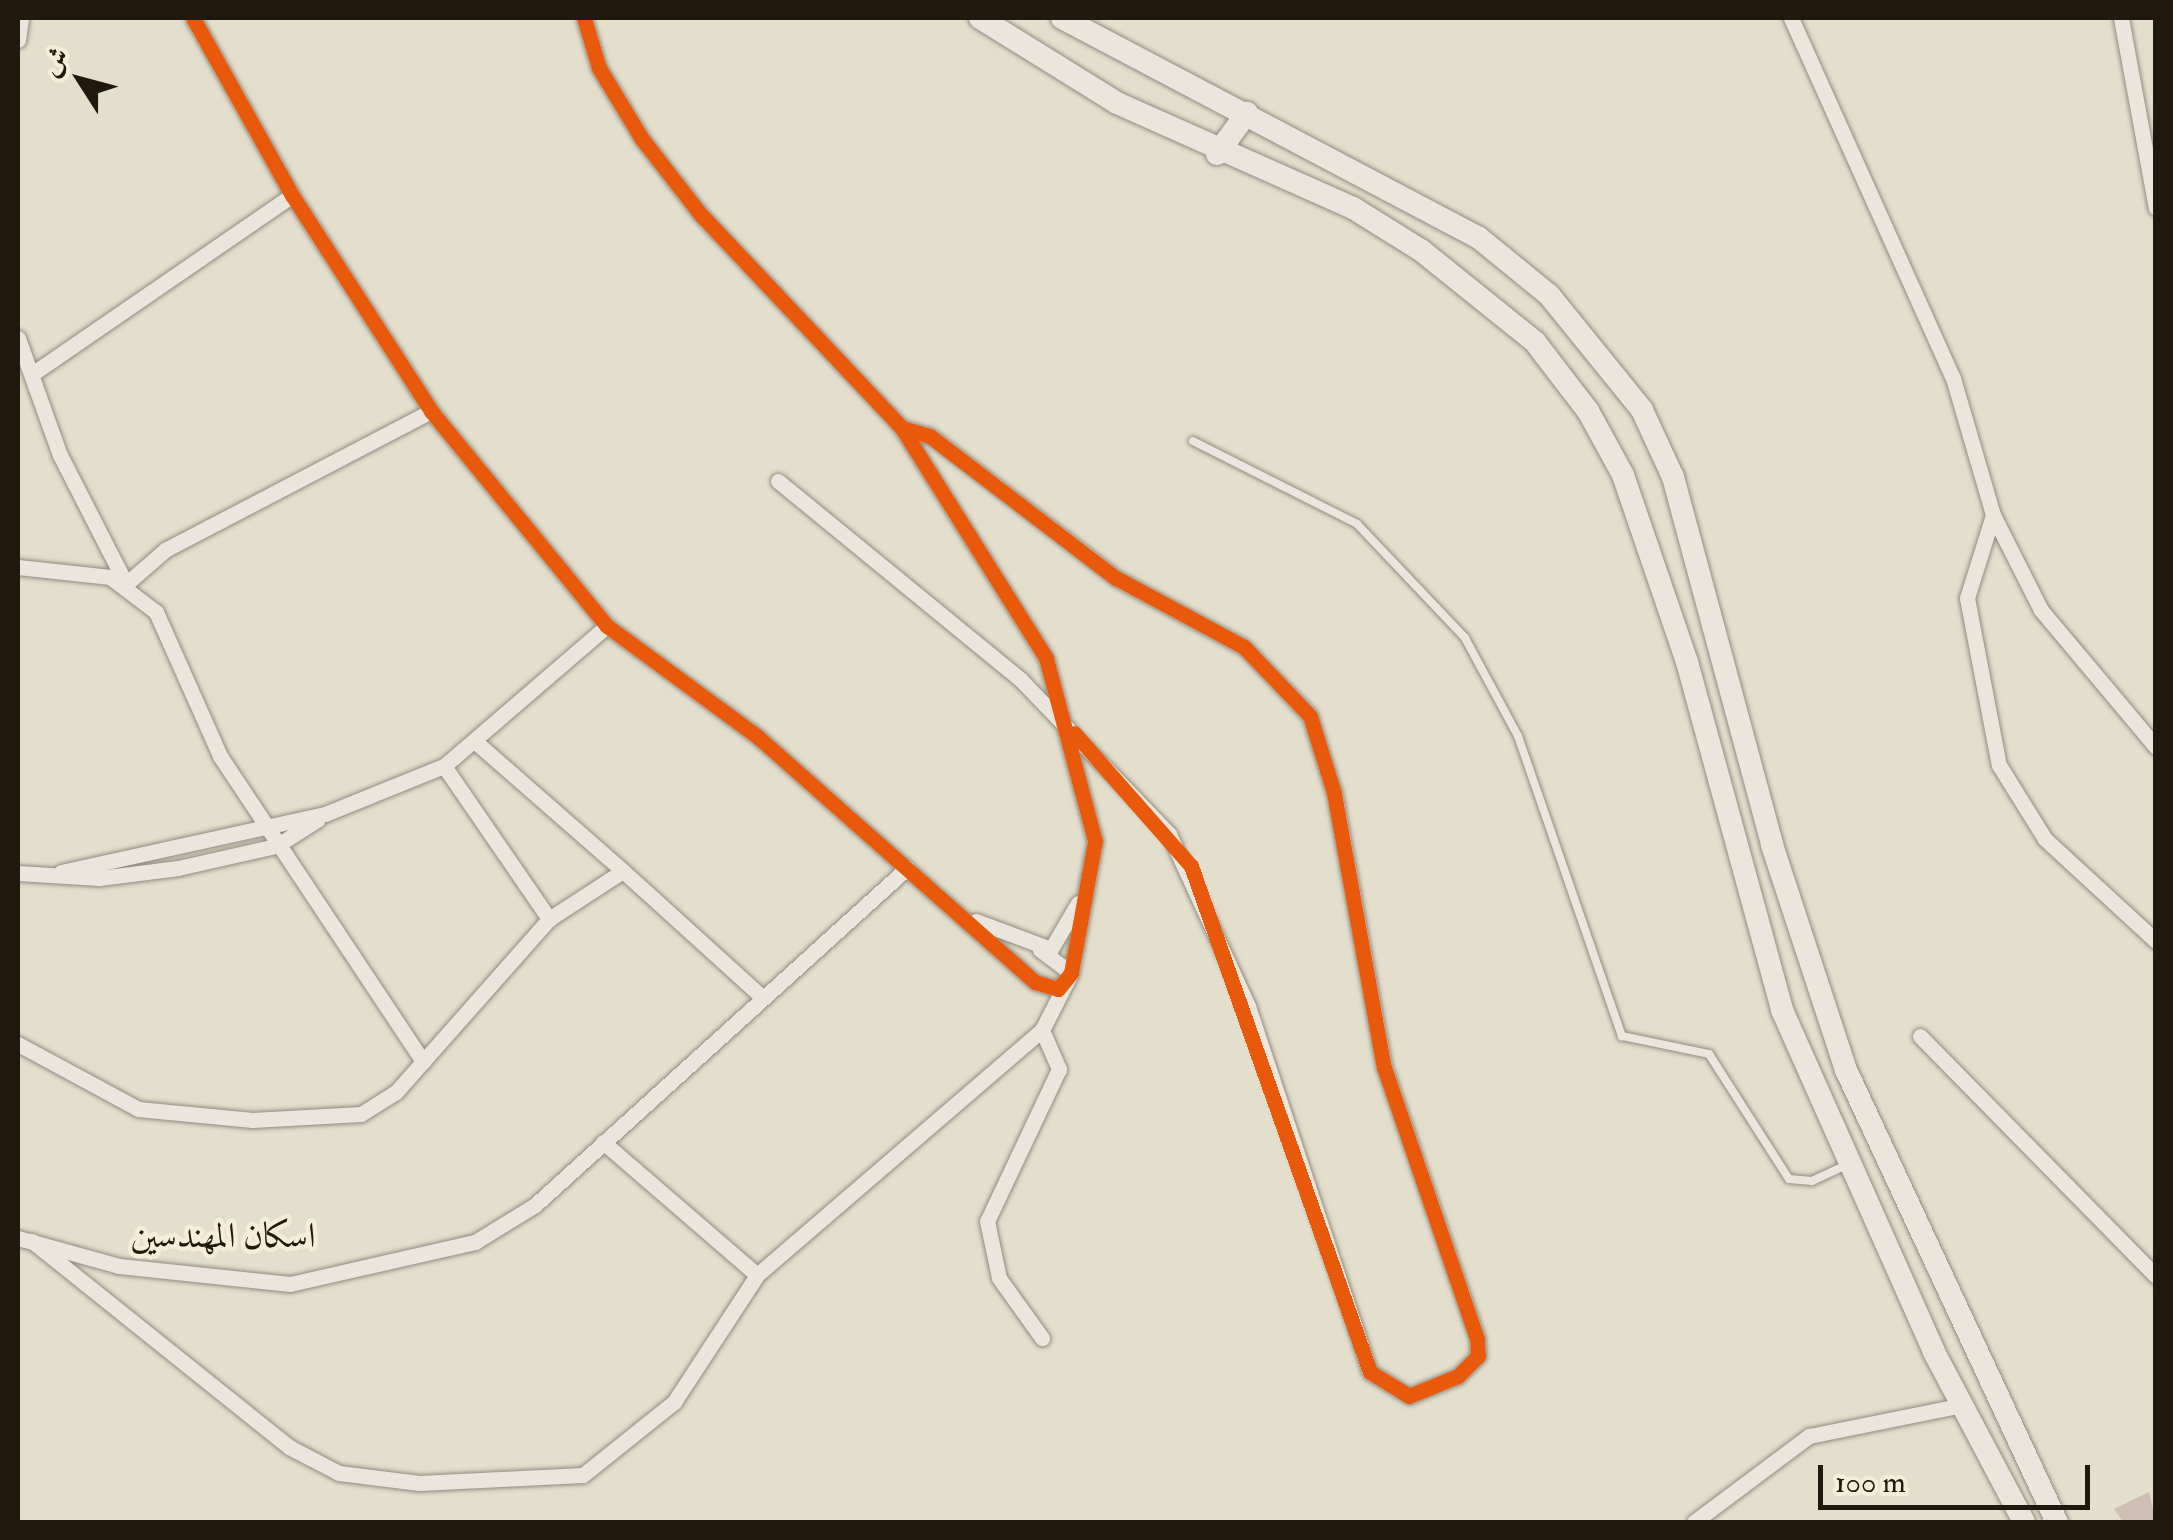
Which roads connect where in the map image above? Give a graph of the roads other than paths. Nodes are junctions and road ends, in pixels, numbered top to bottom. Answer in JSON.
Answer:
{"nodes":[{"id":1,"x":21,"y":18,"type":"edge"},
{"id":2,"x":193,"y":18,"type":"edge"},
{"id":3,"x":584,"y":18,"type":"edge"},
{"id":4,"x":980,"y":18,"type":"edge"},
{"id":5,"x":1062,"y":18,"type":"edge"},
{"id":6,"x":1791,"y":18,"type":"edge"},
{"id":7,"x":2122,"y":18,"type":"edge"},
{"id":8,"x":18,"y":40,"type":"edge"},
{"id":9,"x":1247,"y":113,"type":"junction"},
{"id":10,"x":1217,"y":154,"type":"junction"},
{"id":11,"x":292,"y":195,"type":"junction"},
{"id":12,"x":2156,"y":208,"type":"edge"},
{"id":13,"x":18,"y":338,"type":"edge"},
{"id":14,"x":32,"y":374,"type":"junction"},
{"id":15,"x":431,"y":410,"type":"junction"},
{"id":16,"x":902,"y":428,"type":"junction"},
{"id":17,"x":1193,"y":441,"type":"dead end"},
{"id":18,"x":778,"y":481,"type":"dead end"},
{"id":19,"x":1992,"y":515,"type":"junction"},
{"id":20,"x":18,"y":567,"type":"edge"},
{"id":21,"x":126,"y":584,"type":"junction"},
{"id":22,"x":606,"y":626,"type":"junction"},
{"id":23,"x":1071,"y":729,"type":"junction"},
{"id":24,"x":478,"y":744,"type":"junction"},
{"id":25,"x":2156,"y":747,"type":"edge"},
{"id":26,"x":444,"y":766,"type":"junction"},
{"id":27,"x":325,"y":814,"type":"junction"},
{"id":28,"x":267,"y":828,"type":"junction"},
{"id":29,"x":1095,"y":841,"type":"junction"},
{"id":30,"x":276,"y":846,"type":"junction"},
{"id":31,"x":906,"y":868,"type":"junction"},
{"id":32,"x":623,"y":871,"type":"junction"},
{"id":33,"x":61,"y":872,"type":"junction"},
{"id":34,"x":18,"y":873,"type":"edge"},
{"id":35,"x":958,"y":911,"type":"junction"},
{"id":36,"x":550,"y":919,"type":"junction"},
{"id":37,"x":2156,"y":941,"type":"edge"},
{"id":38,"x":1040,"y":950,"type":"junction"},
{"id":39,"x":1071,"y":973,"type":"junction"},
{"id":40,"x":1040,"y":986,"type":"junction"},
{"id":41,"x":762,"y":997,"type":"junction"},
{"id":42,"x":1042,"y":1030,"type":"junction"},
{"id":43,"x":1920,"y":1036,"type":"dead end"},
{"id":44,"x":18,"y":1044,"type":"edge"},
{"id":45,"x":423,"y":1062,"type":"junction"},
{"id":46,"x":602,"y":1142,"type":"junction"},
{"id":47,"x":1848,"y":1164,"type":"junction"},
{"id":48,"x":25,"y":1240,"type":"edge"},
{"id":49,"x":757,"y":1274,"type":"junction"},
{"id":50,"x":2156,"y":1276,"type":"edge"},
{"id":51,"x":1945,"y":1282,"type":"junction"},
{"id":52,"x":1910,"y":1299,"type":"junction"},
{"id":53,"x":1042,"y":1338,"type":"dead end"},
{"id":54,"x":1963,"y":1405,"type":"junction"},
{"id":55,"x":1694,"y":1522,"type":"edge"},
{"id":56,"x":2024,"y":1522,"type":"edge"},
{"id":57,"x":2058,"y":1522,"type":"edge"}],
"edges":[{"from":1,"to":8,"type":"street"},
{"from":2,"to":11,"type":"street"},
{"from":3,"to":16,"type":"street"},
{"from":4,"to":10,"type":"main road"},
{"from":5,"to":9,"type":"main road"},
{"from":6,"to":19,"type":"street"},
{"from":7,"to":12,"type":"street"},
{"from":9,"to":10,"type":"main road"},
{"from":9,"to":51,"type":"main road"},
{"from":10,"to":47,"type":"main road"},
{"from":11,"to":14,"type":"street"},
{"from":11,"to":15,"type":"street"},
{"from":13,"to":14,"type":"street"},
{"from":14,"to":21,"type":"street"},
{"from":15,"to":21,"type":"street"},
{"from":15,"to":22,"type":"street"},
{"from":16,"to":23,"type":"street"},
{"from":16,"to":23,"type":"street"},
{"from":17,"to":47,"type":"lane"},
{"from":18,"to":23,"type":"street"},
{"from":19,"to":25,"type":"street"},
{"from":19,"to":37,"type":"street"},
{"from":20,"to":21,"type":"street"},
{"from":21,"to":28,"type":"street"},
{"from":22,"to":24,"type":"street"},
{"from":22,"to":31,"type":"street"},
{"from":23,"to":29,"type":"street"},
{"from":24,"to":26,"type":"street"},
{"from":24,"to":32,"type":"street"},
{"from":26,"to":27,"type":"street"},
{"from":26,"to":36,"type":"street"},
{"from":27,"to":28,"type":"street"},
{"from":27,"to":30,"type":"street"},
{"from":28,"to":30,"type":"street"},
{"from":28,"to":33,"type":"street"},
{"from":29,"to":38,"type":"street"},
{"from":29,"to":39,"type":"street"},
{"from":30,"to":33,"type":"street"},
{"from":30,"to":45,"type":"street"},
{"from":31,"to":35,"type":"street"},
{"from":31,"to":41,"type":"street"},
{"from":32,"to":36,"type":"street"},
{"from":32,"to":41,"type":"street"},
{"from":33,"to":34,"type":"street"},
{"from":35,"to":38,"type":"street"},
{"from":35,"to":40,"type":"street"},
{"from":36,"to":45,"type":"street"},
{"from":38,"to":39,"type":"street"},
{"from":39,"to":40,"type":"street"},
{"from":39,"to":42,"type":"street"},
{"from":40,"to":42,"type":"street"},
{"from":41,"to":46,"type":"street"},
{"from":42,"to":49,"type":"street"},
{"from":42,"to":53,"type":"street"},
{"from":43,"to":50,"type":"street"},
{"from":44,"to":45,"type":"street"},
{"from":46,"to":48,"type":"street"},
{"from":46,"to":49,"type":"street"},
{"from":47,"to":52,"type":"main road"},
{"from":48,"to":49,"type":"street"},
{"from":51,"to":52,"type":"main road"},
{"from":51,"to":57,"type":"main road"},
{"from":52,"to":54,"type":"main road"},
{"from":54,"to":55,"type":"street"},
{"from":54,"to":56,"type":"main road"}]}
